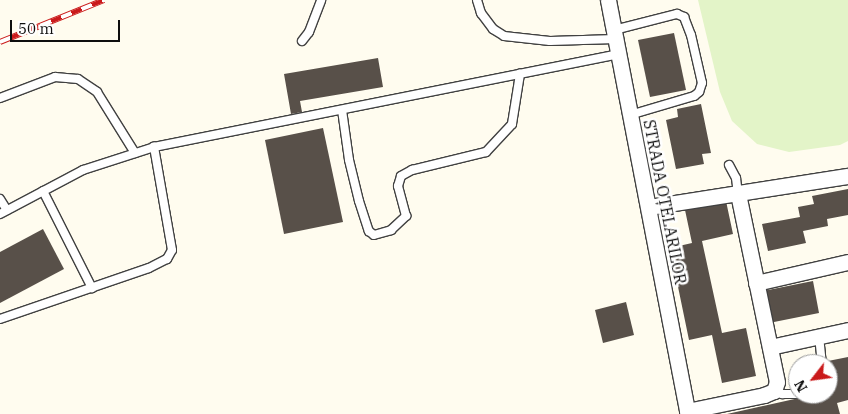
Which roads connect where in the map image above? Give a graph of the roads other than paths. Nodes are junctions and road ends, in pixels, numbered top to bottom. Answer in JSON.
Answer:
{"nodes":[{"id":1,"x":320,"y":0,"type":"edge"},
{"id":2,"x":478,"y":0,"type":"edge"},
{"id":3,"x":608,"y":0,"type":"edge"},
{"id":4,"x":615,"y":34,"type":"junction"},
{"id":5,"x":302,"y":41,"type":"dead end"},
{"id":6,"x":618,"y":54,"type":"junction"},
{"id":7,"x":520,"y":74,"type":"junction"},
{"id":8,"x":0,"y":98,"type":"edge"},
{"id":9,"x":342,"y":110,"type":"junction"},
{"id":10,"x":630,"y":115,"type":"junction"},
{"id":11,"x":154,"y":148,"type":"junction"},
{"id":12,"x":135,"y":153,"type":"junction"},
{"id":13,"x":729,"y":165,"type":"dead end"},
{"id":14,"x":848,"y":176,"type":"edge"},
{"id":15,"x":43,"y":191,"type":"junction"},
{"id":16,"x":738,"y":194,"type":"junction"},
{"id":17,"x":0,"y":199,"type":"edge"},
{"id":18,"x":649,"y":207,"type":"junction"},
{"id":19,"x":3,"y":212,"type":"edge"},
{"id":20,"x":848,"y":262,"type":"edge"},
{"id":21,"x":756,"y":283,"type":"junction"},
{"id":22,"x":92,"y":288,"type":"junction"},
{"id":23,"x":0,"y":319,"type":"edge"},
{"id":24,"x":848,"y":330,"type":"edge"},
{"id":25,"x":819,"y":336,"type":"junction"},
{"id":26,"x":770,"y":347,"type":"junction"},
{"id":27,"x":822,"y":354,"type":"edge"},
{"id":28,"x":774,"y":391,"type":"junction"},
{"id":29,"x":788,"y":394,"type":"edge"},
{"id":30,"x":727,"y":408,"type":"edge"},
{"id":31,"x":688,"y":412,"type":"edge"}],
"edges":[{"from":1,"to":5,"type":"lane"},
{"from":2,"to":4,"type":"lane"},
{"from":3,"to":4,"type":"street","name":"STRADA OȚELARILOR"},
{"from":4,"to":6,"type":"street","name":"STRADA OȚELARILOR"},
{"from":4,"to":10,"type":"lane"},
{"from":6,"to":7,"type":"lane"},
{"from":6,"to":10,"type":"street","name":"STRADA OȚELARILOR"},
{"from":7,"to":9,"type":"lane"},
{"from":7,"to":9,"type":"lane"},
{"from":8,"to":12,"type":"lane"},
{"from":9,"to":11,"type":"lane"},
{"from":10,"to":18,"type":"street","name":"STRADA OȚELARILOR"},
{"from":11,"to":12,"type":"lane"},
{"from":11,"to":22,"type":"lane"},
{"from":12,"to":15,"type":"lane"},
{"from":13,"to":16,"type":"lane"},
{"from":14,"to":16,"type":"street"},
{"from":15,"to":19,"type":"lane"},
{"from":15,"to":22,"type":"lane"},
{"from":16,"to":18,"type":"street"},
{"from":16,"to":21,"type":"street"},
{"from":17,"to":19,"type":"lane"},
{"from":18,"to":31,"type":"street","name":"STRADA OȚELARILOR"},
{"from":20,"to":21,"type":"street"},
{"from":21,"to":26,"type":"street"},
{"from":22,"to":23,"type":"lane"},
{"from":24,"to":25,"type":"street"},
{"from":25,"to":26,"type":"street"},
{"from":25,"to":27,"type":"lane"},
{"from":26,"to":28,"type":"street"},
{"from":28,"to":29,"type":"lane"},
{"from":28,"to":30,"type":"street","name":"STRADA OȚELARILOR"},
{"from":30,"to":31,"type":"street","name":"STRADA OȚELARILOR"}]}
